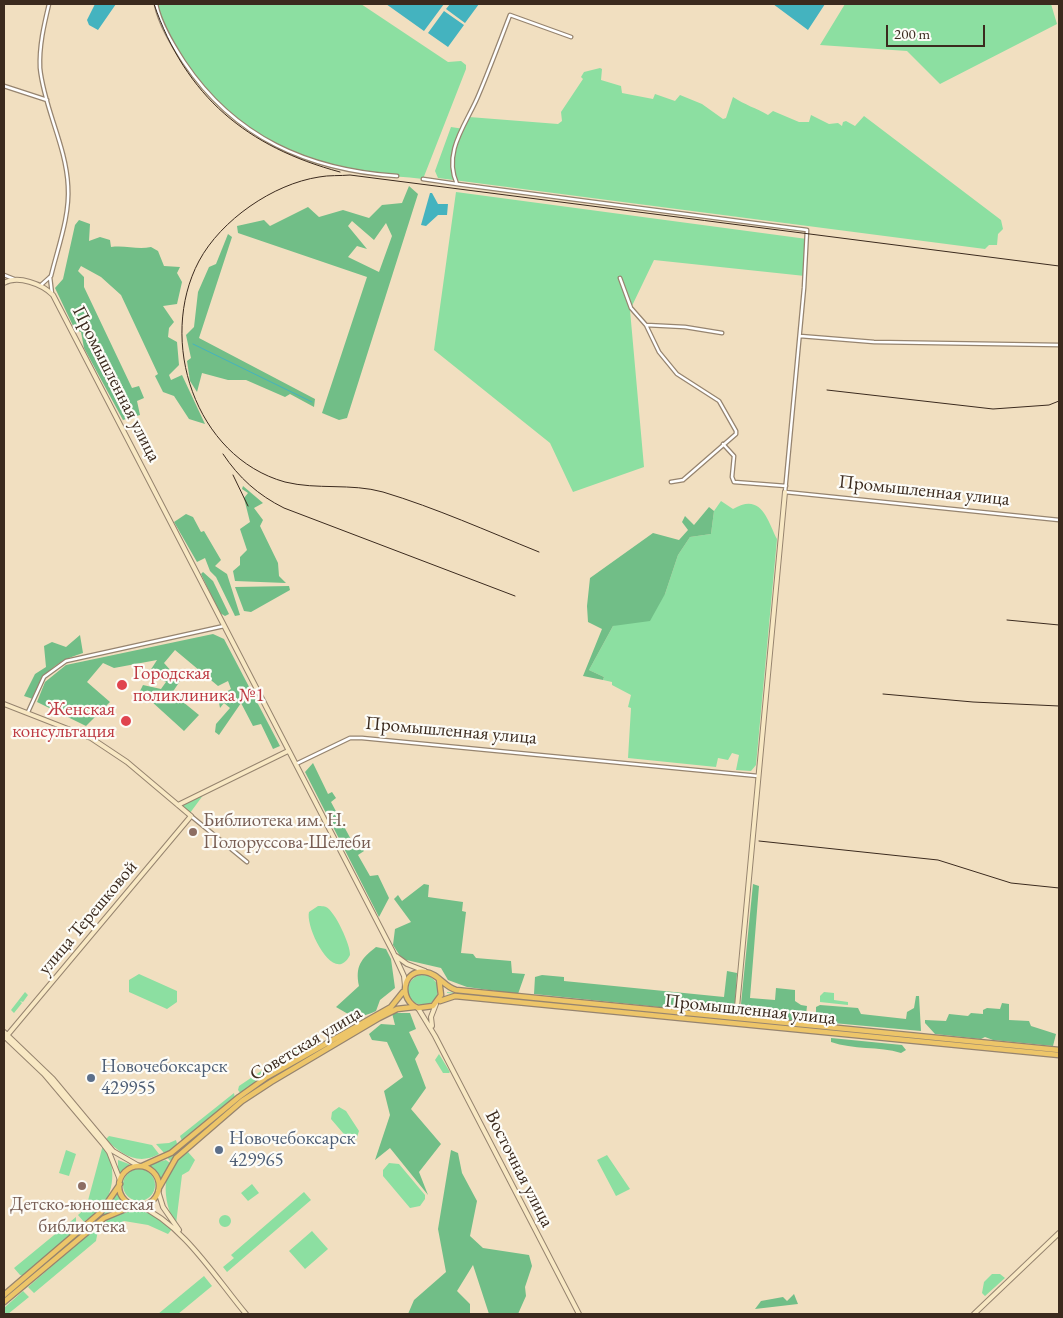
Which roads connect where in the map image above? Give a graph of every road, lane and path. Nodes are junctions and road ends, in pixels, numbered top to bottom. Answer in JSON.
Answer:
{"nodes":[{"id":1,"x":49,"y":4,"type":"edge"},
{"id":2,"x":156,"y":4,"type":"edge"},
{"id":3,"x":571,"y":37,"type":"dead end"},
{"id":4,"x":4,"y":86,"type":"edge"},
{"id":5,"x":47,"y":100,"type":"junction"},
{"id":6,"x":397,"y":176,"type":"dead end"},
{"id":7,"x":423,"y":179,"type":"dead end"},
{"id":8,"x":457,"y":184,"type":"junction"},
{"id":9,"x":4,"y":275,"type":"edge"},
{"id":10,"x":51,"y":276,"type":"junction"},
{"id":11,"x":620,"y":278,"type":"dead end"},
{"id":12,"x":16,"y":279,"type":"junction"},
{"id":13,"x":4,"y":283,"type":"edge"},
{"id":14,"x":39,"y":286,"type":"junction"},
{"id":15,"x":53,"y":295,"type":"junction"},
{"id":16,"x":646,"y":325,"type":"junction"},
{"id":17,"x":722,"y":333,"type":"dead end"},
{"id":18,"x":800,"y":336,"type":"junction"},
{"id":19,"x":1059,"y":345,"type":"edge"},
{"id":20,"x":724,"y":444,"type":"junction"},
{"id":21,"x":670,"y":482,"type":"dead end"},
{"id":22,"x":786,"y":486,"type":"junction"},
{"id":23,"x":785,"y":492,"type":"junction"},
{"id":24,"x":1059,"y":520,"type":"edge"},
{"id":25,"x":224,"y":626,"type":"junction"},
{"id":26,"x":4,"y":704,"type":"edge"},
{"id":27,"x":28,"y":712,"type":"junction"},
{"id":28,"x":288,"y":751,"type":"junction"},
{"id":29,"x":295,"y":764,"type":"junction"},
{"id":30,"x":759,"y":776,"type":"junction"},
{"id":31,"x":178,"y":805,"type":"junction"},
{"id":32,"x":191,"y":816,"type":"junction"},
{"id":33,"x":247,"y":862,"type":"dead end"},
{"id":34,"x":393,"y":952,"type":"junction"},
{"id":35,"x":427,"y":972,"type":"junction"},
{"id":36,"x":439,"y":979,"type":"junction"},
{"id":37,"x":404,"y":988,"type":"junction"},
{"id":38,"x":531,"y":1000,"type":"junction"},
{"id":39,"x":437,"y":1003,"type":"junction"},
{"id":40,"x":416,"y":1008,"type":"junction"},
{"id":41,"x":737,"y":1009,"type":"junction"},
{"id":42,"x":378,"y":1016,"type":"junction"},
{"id":43,"x":747,"y":1019,"type":"junction"},
{"id":44,"x":736,"y":1021,"type":"junction"},
{"id":45,"x":366,"y":1023,"type":"junction"},
{"id":46,"x":810,"y":1028,"type":"junction"},
{"id":47,"x":5,"y":1035,"type":"edge"},
{"id":48,"x":435,"y":1036,"type":"junction"},
{"id":49,"x":18,"y":1046,"type":"junction"},
{"id":50,"x":1057,"y":1052,"type":"edge"},
{"id":51,"x":141,"y":1166,"type":"junction"},
{"id":52,"x":120,"y":1182,"type":"junction"},
{"id":53,"x":159,"y":1189,"type":"junction"},
{"id":54,"x":137,"y":1205,"type":"junction"},
{"id":55,"x":1059,"y":1232,"type":"edge"},
{"id":56,"x":4,"y":1295,"type":"edge"},
{"id":57,"x":4,"y":1302,"type":"edge"},
{"id":58,"x":248,"y":1314,"type":"edge"},
{"id":59,"x":579,"y":1314,"type":"edge"},
{"id":60,"x":974,"y":1314,"type":"edge"}],
"edges":[{"from":1,"to":5,"type":"street"},
{"from":2,"to":6,"type":"street"},
{"from":3,"to":8,"type":"street"},
{"from":4,"to":5,"type":"street"},
{"from":5,"to":10,"type":"street"},
{"from":7,"to":8,"type":"street"},
{"from":8,"to":18,"type":"street","name":"Промышленная улица"},
{"from":9,"to":12,"type":"street"},
{"from":10,"to":14,"type":"street"},
{"from":10,"to":15,"type":"street"},
{"from":11,"to":16,"type":"street"},
{"from":12,"to":13,"type":"street"},
{"from":12,"to":14,"type":"street","name":"Промышленная улица"},
{"from":14,"to":15,"type":"street","name":"Промышленная улица"},
{"from":15,"to":25,"type":"street","name":"Промышленная улица"},
{"from":16,"to":17,"type":"street"},
{"from":16,"to":20,"type":"street"},
{"from":18,"to":19,"type":"street"},
{"from":18,"to":22,"type":"street","name":"Промышленная улица"},
{"from":20,"to":21,"type":"street"},
{"from":20,"to":22,"type":"street"},
{"from":22,"to":23,"type":"street","name":"Промышленная улица"},
{"from":23,"to":24,"type":"street","name":"Промышленная улица"},
{"from":23,"to":30,"type":"street","name":"Промышленная улица"},
{"from":25,"to":27,"type":"street"},
{"from":25,"to":28,"type":"street","name":"Промышленная улица"},
{"from":26,"to":27,"type":"street"},
{"from":27,"to":31,"type":"street"},
{"from":28,"to":29,"type":"street","name":"Промышленная улица"},
{"from":28,"to":31,"type":"street"},
{"from":29,"to":30,"type":"street","name":"Промышленная улица"},
{"from":29,"to":34,"type":"street","name":"Промышленная улица"},
{"from":30,"to":41,"type":"street","name":"Промышленная улица"},
{"from":31,"to":32,"type":"street"},
{"from":32,"to":33,"type":"street"},
{"from":32,"to":47,"type":"street","name":"улица Терешковой"},
{"from":34,"to":35,"type":"street","name":"Промышленная улица"},
{"from":34,"to":37,"type":"street","name":"Промышленная улица"},
{"from":35,"to":36,"type":"main road"},
{"from":35,"to":37,"type":"main road"},
{"from":36,"to":38,"type":"main road","name":"Промышленная улица"},
{"from":36,"to":39,"type":"main road"},
{"from":37,"to":40,"type":"main road"},
{"from":37,"to":42,"type":"main road","name":"Советская улица"},
{"from":38,"to":39,"type":"main road","name":"Промышленная улица"},
{"from":38,"to":44,"type":"main road","name":"Промышленная улица"},
{"from":39,"to":40,"type":"main road"},
{"from":39,"to":48,"type":"street","name":"Восточная улица"},
{"from":40,"to":42,"type":"main road","name":"Советская улица"},
{"from":40,"to":48,"type":"street","name":"Восточная улица"},
{"from":41,"to":43,"type":"street"},
{"from":41,"to":44,"type":"street","name":"Промышленная улица"},
{"from":42,"to":45,"type":"main road","name":"Советская улица"},
{"from":43,"to":44,"type":"main road","name":"Промышленная улица"},
{"from":43,"to":46,"type":"main road","name":"Промышленная улица"},
{"from":44,"to":46,"type":"main road","name":"Промышленная улица"},
{"from":45,"to":51,"type":"main road","name":"Советская улица"},
{"from":45,"to":53,"type":"main road","name":"Советская улица"},
{"from":46,"to":50,"type":"main road","name":"Промышленная улица"},
{"from":47,"to":49,"type":"street"},
{"from":48,"to":59,"type":"street","name":"Восточная улица"},
{"from":49,"to":51,"type":"street"},
{"from":49,"to":52,"type":"street"},
{"from":51,"to":52,"type":"main road"},
{"from":51,"to":53,"type":"main road"},
{"from":52,"to":54,"type":"main road"},
{"from":52,"to":56,"type":"main road"},
{"from":53,"to":54,"type":"main road"},
{"from":53,"to":58,"type":"street"},
{"from":54,"to":57,"type":"main road"},
{"from":54,"to":58,"type":"street"},
{"from":55,"to":60,"type":"street"}]}
